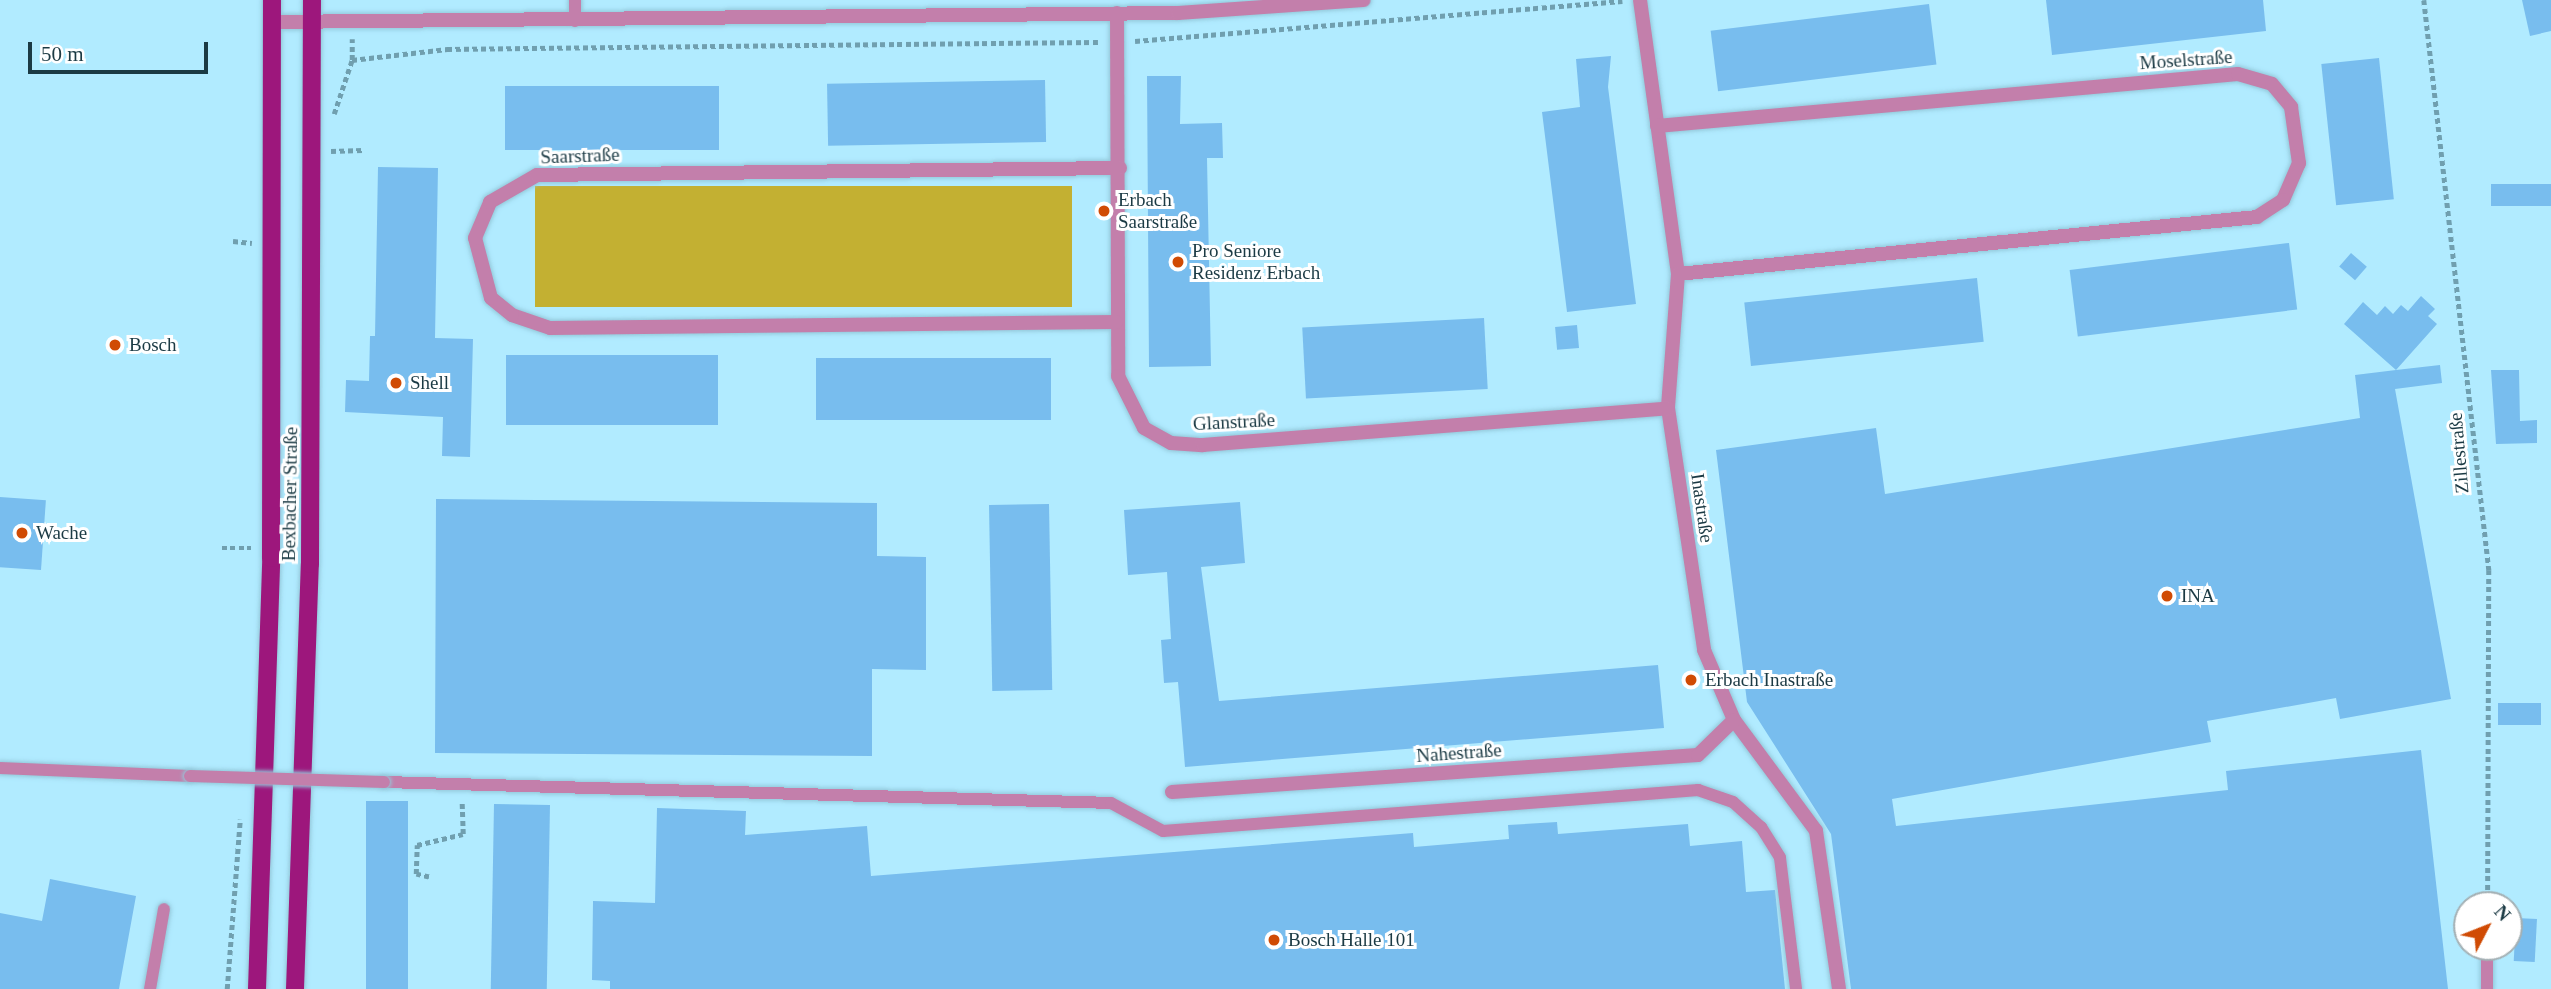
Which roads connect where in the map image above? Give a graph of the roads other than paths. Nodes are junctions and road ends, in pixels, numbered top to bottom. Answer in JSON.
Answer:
{"nodes":[{"id":1,"x":272,"y":0,"type":"edge"},
{"id":2,"x":312,"y":0,"type":"edge"},
{"id":3,"x":575,"y":0,"type":"edge"},
{"id":4,"x":1364,"y":0,"type":"edge"},
{"id":5,"x":1640,"y":0,"type":"edge"},
{"id":6,"x":1179,"y":7,"type":"edge"},
{"id":7,"x":1117,"y":13,"type":"junction"},
{"id":8,"x":575,"y":21,"type":"junction"},
{"id":9,"x":272,"y":22,"type":"junction"},
{"id":10,"x":312,"y":22,"type":"junction"},
{"id":11,"x":1657,"y":126,"type":"junction"},
{"id":12,"x":1120,"y":168,"type":"junction"},
{"id":13,"x":1678,"y":274,"type":"junction"},
{"id":14,"x":1116,"y":322,"type":"junction"},
{"id":15,"x":1668,"y":408,"type":"junction"},
{"id":16,"x":1734,"y":720,"type":"junction"},
{"id":17,"x":0,"y":768,"type":"edge"},
{"id":18,"x":1172,"y":792,"type":"dead end"},
{"id":19,"x":164,"y":909,"type":"dead end"},
{"id":20,"x":2487,"y":961,"type":"edge"},
{"id":21,"x":150,"y":989,"type":"edge"},
{"id":22,"x":257,"y":989,"type":"edge"},
{"id":23,"x":295,"y":989,"type":"edge"},
{"id":24,"x":1796,"y":989,"type":"edge"},
{"id":25,"x":1839,"y":989,"type":"edge"},
{"id":26,"x":2487,"y":989,"type":"edge"}],
"edges":[{"from":1,"to":9,"type":"main road","name":"Bexbacher Straße"},
{"from":2,"to":10,"type":"main road","name":"Bexbacher Straße"},
{"from":3,"to":8,"type":"lane"},
{"from":4,"to":6,"type":"street"},
{"from":5,"to":11,"type":"street","name":"Inastraße"},
{"from":6,"to":7,"type":"street"},
{"from":7,"to":8,"type":"street"},
{"from":7,"to":12,"type":"street","name":"Glanstraße"},
{"from":8,"to":10,"type":"street"},
{"from":9,"to":10,"type":"street"},
{"from":9,"to":22,"type":"main road","name":"Bexbacher Straße"},
{"from":10,"to":23,"type":"main road","name":"Bexbacher Straße"},
{"from":11,"to":13,"type":"street","name":"Inastraße"},
{"from":11,"to":13,"type":"street","name":"Moselstraße"},
{"from":12,"to":14,"type":"street","name":"Glanstraße"},
{"from":12,"to":14,"type":"street","name":"Saarstraße"},
{"from":13,"to":15,"type":"street","name":"Inastraße"},
{"from":14,"to":15,"type":"street","name":"Glanstraße"},
{"from":15,"to":16,"type":"street","name":"Inastraße"},
{"from":16,"to":18,"type":"street","name":"Nahestraße"},
{"from":16,"to":25,"type":"street","name":"Inastraße"},
{"from":17,"to":24,"type":"lane","bridge":true},
{"from":19,"to":21,"type":"lane"},
{"from":20,"to":26,"type":"lane"}]}
